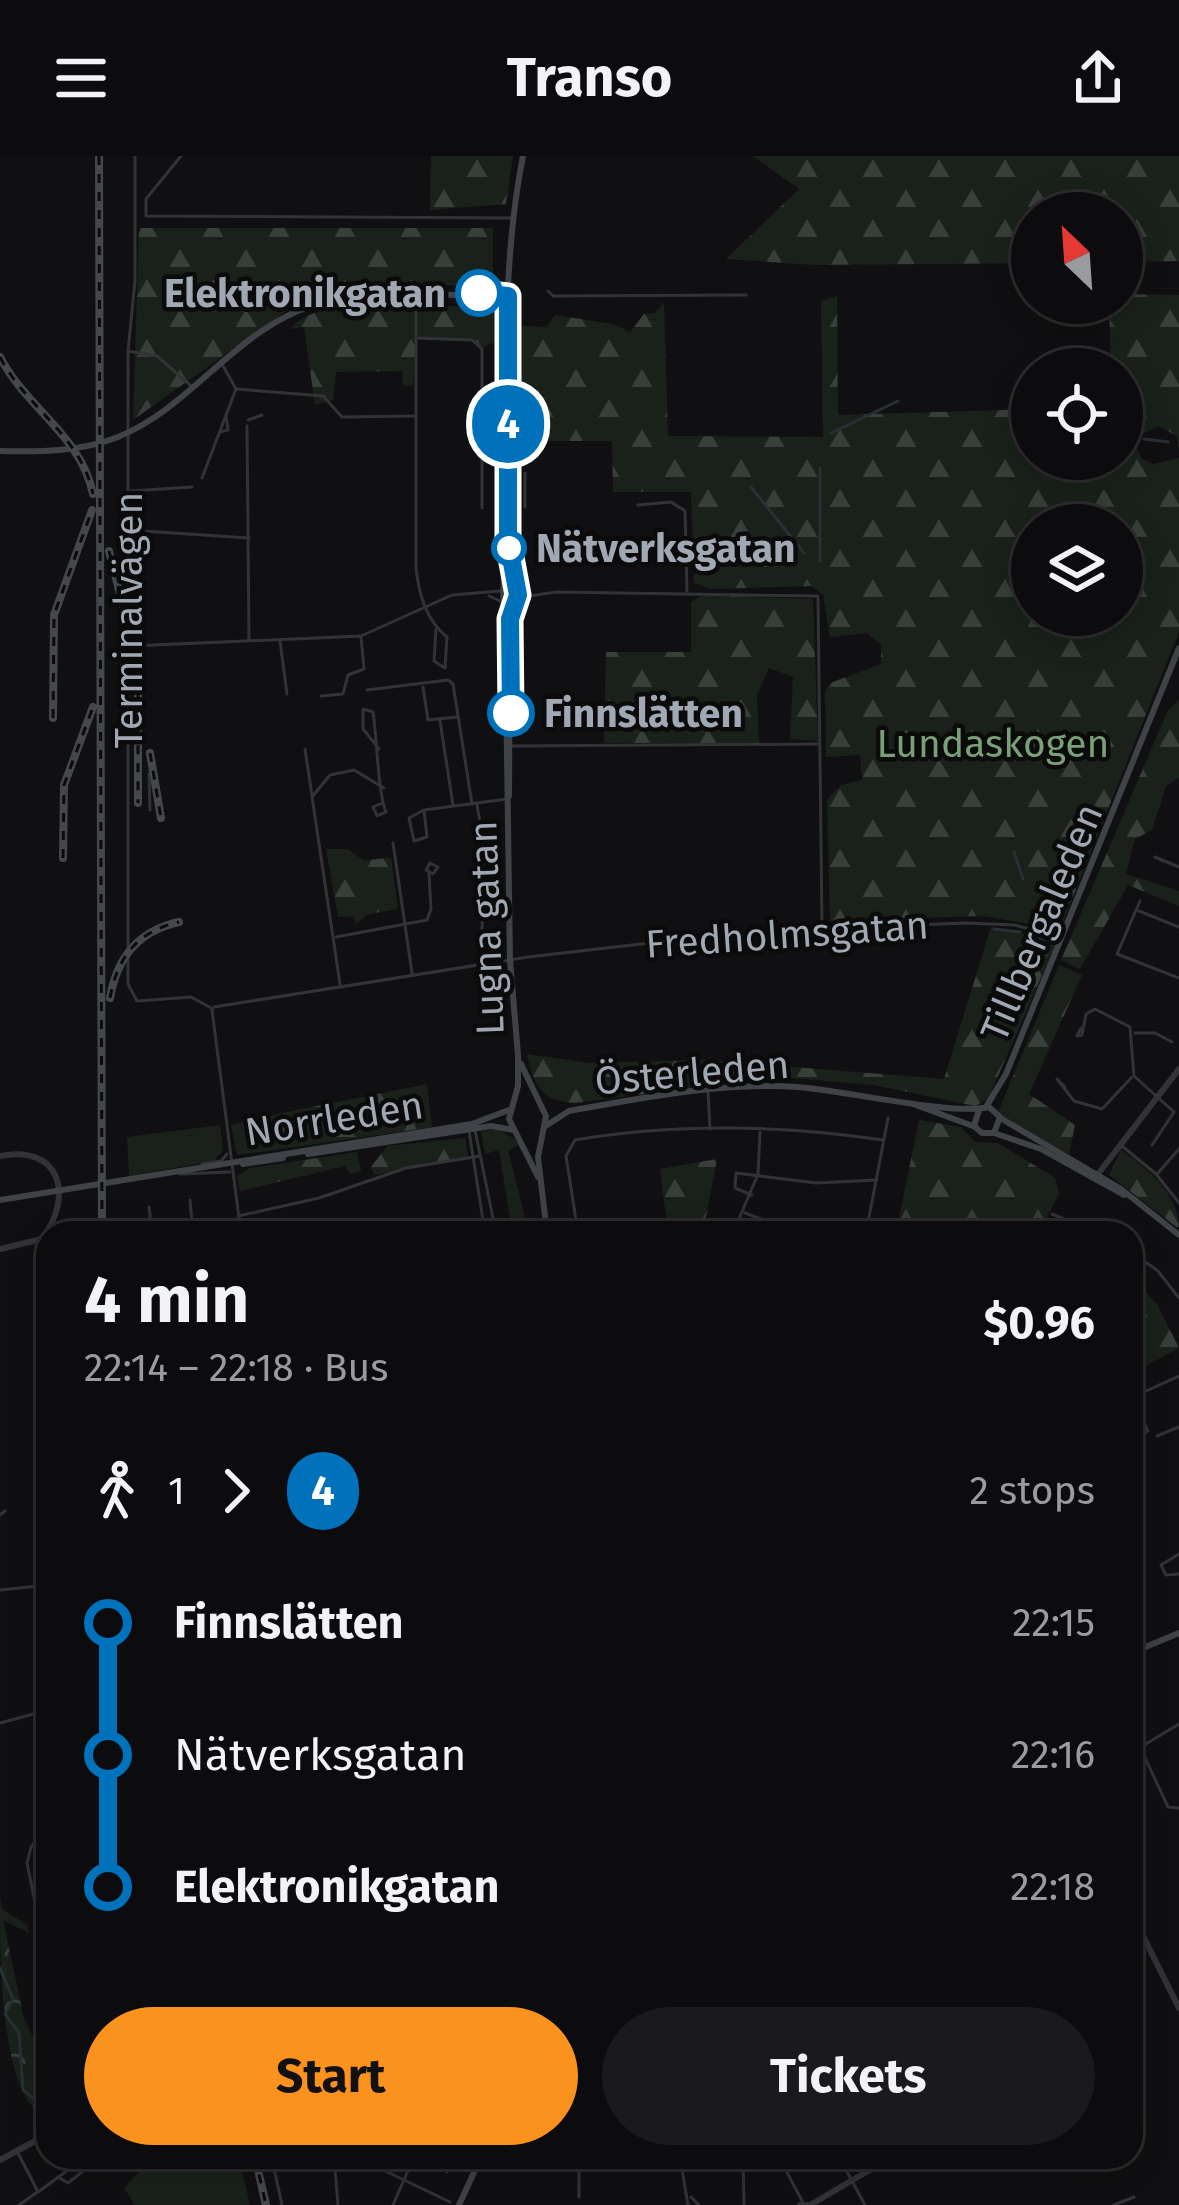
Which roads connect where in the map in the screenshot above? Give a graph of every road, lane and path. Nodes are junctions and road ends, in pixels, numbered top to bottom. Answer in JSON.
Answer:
{"nodes":[{"id":1,"x":135,"y":156,"type":"edge"},
{"id":2,"x":181,"y":156,"type":"edge"},
{"id":3,"x":524,"y":156,"type":"edge"},
{"id":4,"x":513,"y":218,"type":"junction"},
{"id":5,"x":548,"y":291,"type":"dead end"},
{"id":6,"x":746,"y":295,"type":"dead end"},
{"id":7,"x":416,"y":296,"type":"junction"},
{"id":8,"x":464,"y":296,"type":"junction"},
{"id":9,"x":508,"y":296,"type":"junction"},
{"id":10,"x":508,"y":309,"type":"junction"},
{"id":11,"x":416,"y":338,"type":"junction"},
{"id":12,"x":128,"y":351,"type":"junction"},
{"id":13,"x":220,"y":362,"type":"junction"},
{"id":14,"x":192,"y":386,"type":"junction"},
{"id":15,"x":236,"y":389,"type":"junction"},
{"id":16,"x":262,"y":415,"type":"dead end"},
{"id":17,"x":416,"y":416,"type":"junction"},
{"id":18,"x":0,"y":452,"type":"edge"},
{"id":19,"x":525,"y":473,"type":"dead end"},
{"id":20,"x":202,"y":478,"type":"dead end"},
{"id":21,"x":192,"y":487,"type":"dead end"},
{"id":22,"x":128,"y":491,"type":"junction"},
{"id":23,"x":638,"y":505,"type":"dead end"},
{"id":24,"x":525,"y":507,"type":"dead end"},
{"id":25,"x":482,"y":508,"type":"dead end"},
{"id":26,"x":128,"y":530,"type":"junction"},
{"id":27,"x":250,"y":538,"type":"junction"},
{"id":28,"x":508,"y":541,"type":"junction"},
{"id":29,"x":501,"y":589,"type":"junction"},
{"id":30,"x":687,"y":592,"type":"junction"},
{"id":31,"x":487,"y":595,"type":"junction"},
{"id":32,"x":515,"y":595,"type":"junction"},
{"id":33,"x":502,"y":602,"type":"junction"},
{"id":34,"x":425,"y":608,"type":"junction"},
{"id":35,"x":436,"y":629,"type":"junction"},
{"id":36,"x":361,"y":636,"type":"junction"},
{"id":37,"x":280,"y":639,"type":"junction"},
{"id":38,"x":249,"y":642,"type":"junction"},
{"id":39,"x":128,"y":646,"type":"junction"},
{"id":40,"x":1179,"y":648,"type":"edge"},
{"id":41,"x":422,"y":684,"type":"junction"},
{"id":42,"x":367,"y":690,"type":"dead end"},
{"id":43,"x":286,"y":694,"type":"dead end"},
{"id":44,"x":321,"y":696,"type":"dead end"},
{"id":45,"x":458,"y":717,"type":"junction"},
{"id":46,"x":440,"y":721,"type":"junction"},
{"id":47,"x":822,"y":745,"type":"junction"},
{"id":48,"x":508,"y":746,"type":"junction"},
{"id":49,"x":305,"y":749,"type":"dead end"},
{"id":50,"x":379,"y":749,"type":"junction"},
{"id":51,"x":149,"y":774,"type":"dead end"},
{"id":52,"x":384,"y":788,"type":"junction"},
{"id":53,"x":313,"y":797,"type":"junction"},
{"id":54,"x":508,"y":799,"type":"junction"},
{"id":55,"x":382,"y":803,"type":"dead end"},
{"id":56,"x":474,"y":804,"type":"junction"},
{"id":57,"x":453,"y":807,"type":"junction"},
{"id":58,"x":150,"y":810,"type":"dead end"},
{"id":59,"x":424,"y":810,"type":"junction"},
{"id":60,"x":393,"y":843,"type":"dead end"},
{"id":61,"x":1163,"y":861,"type":"dead end"},
{"id":62,"x":1179,"y":867,"type":"edge"},
{"id":63,"x":429,"y":874,"type":"dead end"},
{"id":64,"x":1140,"y":901,"type":"dead end"},
{"id":65,"x":1137,"y":910,"type":"junction"},
{"id":66,"x":405,"y":927,"type":"junction"},
{"id":67,"x":822,"y":927,"type":"junction"},
{"id":68,"x":1179,"y":928,"type":"edge"},
{"id":69,"x":482,"y":930,"type":"dead end"},
{"id":70,"x":334,"y":937,"type":"junction"},
{"id":71,"x":1063,"y":938,"type":"junction"},
{"id":72,"x":510,"y":960,"type":"junction"},
{"id":73,"x":412,"y":974,"type":"junction"},
{"id":74,"x":1179,"y":978,"type":"edge"},
{"id":75,"x":340,"y":986,"type":"junction"},
{"id":76,"x":213,"y":1009,"type":"junction"},
{"id":77,"x":1081,"y":1028,"type":"dead end"},
{"id":78,"x":1133,"y":1034,"type":"junction"},
{"id":79,"x":1172,"y":1042,"type":"dead end"},
{"id":80,"x":518,"y":1055,"type":"junction"},
{"id":81,"x":1179,"y":1069,"type":"edge"},
{"id":82,"x":1134,"y":1076,"type":"junction"},
{"id":83,"x":1003,"y":1081,"type":"junction"},
{"id":84,"x":1065,"y":1087,"type":"dead end"},
{"id":85,"x":708,"y":1090,"type":"junction"},
{"id":86,"x":892,"y":1098,"type":"junction"},
{"id":87,"x":1157,"y":1098,"type":"junction"},
{"id":88,"x":542,"y":1105,"type":"junction"},
{"id":89,"x":512,"y":1107,"type":"junction"},
{"id":90,"x":982,"y":1109,"type":"junction"},
{"id":91,"x":569,"y":1111,"type":"junction"},
{"id":92,"x":999,"y":1115,"type":"junction"},
{"id":93,"x":888,"y":1118,"type":"dead end"},
{"id":94,"x":974,"y":1126,"type":"junction"},
{"id":95,"x":472,"y":1127,"type":"junction"},
{"id":96,"x":543,"y":1128,"type":"junction"},
{"id":97,"x":760,"y":1130,"type":"junction"},
{"id":98,"x":515,"y":1131,"type":"junction"},
{"id":99,"x":710,"y":1131,"type":"junction"},
{"id":100,"x":994,"y":1133,"type":"junction"},
{"id":101,"x":883,"y":1140,"type":"junction"},
{"id":102,"x":1120,"y":1145,"type":"junction"},
{"id":103,"x":1152,"y":1145,"type":"dead end"},
{"id":104,"x":1178,"y":1154,"type":"edge"},
{"id":105,"x":0,"y":1156,"type":"edge"},
{"id":106,"x":477,"y":1156,"type":"junction"},
{"id":107,"x":231,"y":1161,"type":"junction"},
{"id":108,"x":163,"y":1174,"type":"junction"},
{"id":109,"x":758,"y":1174,"type":"junction"},
{"id":110,"x":1156,"y":1174,"type":"junction"},
{"id":111,"x":538,"y":1177,"type":"junction"},
{"id":112,"x":1096,"y":1177,"type":"junction"},
{"id":113,"x":878,"y":1180,"type":"junction"},
{"id":114,"x":752,"y":1195,"type":"junction"},
{"id":115,"x":2,"y":1200,"type":"edge"},
{"id":116,"x":190,"y":1200,"type":"dead end"},
{"id":117,"x":1179,"y":1203,"type":"edge"},
{"id":118,"x":149,"y":1207,"type":"dead end"},
{"id":119,"x":744,"y":1212,"type":"junction"},
{"id":120,"x":1052,"y":1214,"type":"dead end"},
{"id":121,"x":238,"y":1216,"type":"junction"},
{"id":122,"x":53,"y":1221,"type":"edge"},
{"id":123,"x":151,"y":1221,"type":"edge"},
{"id":124,"x":192,"y":1221,"type":"edge"},
{"id":125,"x":239,"y":1221,"type":"edge"},
{"id":126,"x":483,"y":1221,"type":"edge"},
{"id":127,"x":493,"y":1221,"type":"edge"},
{"id":128,"x":545,"y":1221,"type":"edge"},
{"id":129,"x":577,"y":1221,"type":"edge"},
{"id":130,"x":739,"y":1221,"type":"edge"},
{"id":131,"x":768,"y":1221,"type":"edge"},
{"id":132,"x":869,"y":1221,"type":"edge"},
{"id":133,"x":1070,"y":1221,"type":"edge"},
{"id":134,"x":1179,"y":1234,"type":"edge"},
{"id":135,"x":36,"y":1240,"type":"edge"},
{"id":136,"x":0,"y":1249,"type":"edge"},
{"id":137,"x":1143,"y":1260,"type":"edge"},
{"id":138,"x":1179,"y":1298,"type":"edge"},
{"id":139,"x":1179,"y":1376,"type":"edge"},
{"id":140,"x":1143,"y":1390,"type":"edge"},
{"id":141,"x":1179,"y":1426,"type":"edge"},
{"id":142,"x":1157,"y":1436,"type":"dead end"},
{"id":143,"x":1179,"y":1554,"type":"edge"},
{"id":144,"x":1179,"y":1574,"type":"edge"},
{"id":145,"x":36,"y":1586,"type":"edge"},
{"id":146,"x":0,"y":1590,"type":"edge"},
{"id":147,"x":1179,"y":1633,"type":"edge"},
{"id":148,"x":1143,"y":1648,"type":"edge"},
{"id":149,"x":36,"y":1713,"type":"edge"},
{"id":150,"x":0,"y":1723,"type":"edge"},
{"id":151,"x":1179,"y":1724,"type":"edge"},
{"id":152,"x":1143,"y":1745,"type":"edge"},
{"id":153,"x":1143,"y":1753,"type":"edge"},
{"id":154,"x":1179,"y":1808,"type":"edge"},
{"id":155,"x":36,"y":1840,"type":"edge"},
{"id":156,"x":36,"y":1907,"type":"edge"},
{"id":157,"x":1143,"y":1936,"type":"edge"},
{"id":158,"x":1179,"y":2008,"type":"edge"},
{"id":159,"x":36,"y":2141,"type":"edge"},
{"id":160,"x":18,"y":2151,"type":"junction"},
{"id":161,"x":0,"y":2159,"type":"edge"},
{"id":162,"x":274,"y":2169,"type":"edge"},
{"id":163,"x":335,"y":2169,"type":"edge"},
{"id":164,"x":381,"y":2169,"type":"edge"},
{"id":165,"x":410,"y":2169,"type":"edge"},
{"id":166,"x":441,"y":2169,"type":"edge"},
{"id":167,"x":474,"y":2169,"type":"edge"},
{"id":168,"x":579,"y":2169,"type":"edge"},
{"id":169,"x":682,"y":2169,"type":"edge"},
{"id":170,"x":743,"y":2169,"type":"edge"},
{"id":171,"x":786,"y":2169,"type":"edge"},
{"id":172,"x":846,"y":2169,"type":"edge"},
{"id":173,"x":873,"y":2169,"type":"edge"},
{"id":174,"x":447,"y":2172,"type":"dead end"},
{"id":175,"x":58,"y":2177,"type":"dead end"},
{"id":176,"x":404,"y":2180,"type":"junction"},
{"id":177,"x":853,"y":2182,"type":"junction"},
{"id":178,"x":38,"y":2192,"type":"junction"},
{"id":179,"x":689,"y":2196,"type":"junction"},
{"id":180,"x":578,"y":2197,"type":"dead end"},
{"id":181,"x":1134,"y":2197,"type":"dead end"},
{"id":182,"x":455,"y":2204,"type":"edge"},
{"id":183,"x":806,"y":2204,"type":"edge"},
{"id":184,"x":20,"y":2205,"type":"edge"},
{"id":185,"x":282,"y":2205,"type":"edge"},
{"id":186,"x":338,"y":2205,"type":"edge"},
{"id":187,"x":394,"y":2205,"type":"edge"},
{"id":188,"x":688,"y":2205,"type":"edge"},
{"id":189,"x":699,"y":2205,"type":"edge"},
{"id":190,"x":744,"y":2205,"type":"edge"},
{"id":191,"x":865,"y":2205,"type":"edge"},
{"id":192,"x":1114,"y":2205,"type":"edge"}],
"edges":[{"from":1,"to":12,"type":"street","name":"Terminalvägen"},
{"from":2,"to":4,"type":"street"},
{"from":3,"to":4,"type":"main road","name":"Lugna gatan"},
{"from":4,"to":9,"type":"main road","name":"Lugna gatan"},
{"from":5,"to":6,"type":"street"},
{"from":7,"to":8,"type":"main road"},
{"from":7,"to":11,"type":"street"},
{"from":7,"to":13,"type":"main road"},
{"from":8,"to":9,"type":"main road"},
{"from":8,"to":10,"type":"main road"},
{"from":9,"to":10,"type":"main road","name":"Lugna gatan"},
{"from":10,"to":28,"type":"main road","name":"Lugna gatan"},
{"from":11,"to":17,"type":"street"},
{"from":11,"to":25,"type":"street"},
{"from":12,"to":14,"type":"street"},
{"from":12,"to":22,"type":"street","name":"Terminalvägen"},
{"from":13,"to":14,"type":"main road"},
{"from":13,"to":15,"type":"street"},
{"from":14,"to":18,"type":"main road"},
{"from":15,"to":17,"type":"street"},
{"from":15,"to":20,"type":"street"},
{"from":16,"to":27,"type":"street"},
{"from":17,"to":34,"type":"street"},
{"from":19,"to":24,"type":"street"},
{"from":21,"to":22,"type":"street"},
{"from":22,"to":26,"type":"street","name":"Terminalvägen"},
{"from":23,"to":30,"type":"street"},
{"from":26,"to":27,"type":"street"},
{"from":26,"to":39,"type":"street","name":"Terminalvägen"},
{"from":27,"to":38,"type":"street"},
{"from":28,"to":29,"type":"main road","name":"Lugna gatan"},
{"from":28,"to":32,"type":"main road","name":"Lugna gatan"},
{"from":29,"to":31,"type":"street"},
{"from":29,"to":32,"type":"main road"},
{"from":29,"to":33,"type":"main road","name":"Lugna gatan"},
{"from":30,"to":32,"type":"street"},
{"from":30,"to":47,"type":"street"},
{"from":31,"to":33,"type":"street"},
{"from":31,"to":34,"type":"street"},
{"from":32,"to":33,"type":"main road"},
{"from":32,"to":48,"type":"main road","name":"Lugna gatan"},
{"from":33,"to":48,"type":"main road","name":"Lugna gatan"},
{"from":34,"to":35,"type":"street"},
{"from":34,"to":36,"type":"street"},
{"from":35,"to":35,"type":"street"},
{"from":36,"to":37,"type":"street"},
{"from":36,"to":44,"type":"street"},
{"from":37,"to":38,"type":"street"},
{"from":37,"to":43,"type":"street"},
{"from":38,"to":39,"type":"street"},
{"from":39,"to":76,"type":"street","name":"Terminalvägen"},
{"from":40,"to":71,"type":"main road","name":"Tillbergaleden"},
{"from":41,"to":42,"type":"street"},
{"from":41,"to":45,"type":"street"},
{"from":41,"to":46,"type":"street"},
{"from":45,"to":46,"type":"street"},
{"from":45,"to":56,"type":"street"},
{"from":46,"to":57,"type":"street"},
{"from":47,"to":48,"type":"street"},
{"from":47,"to":67,"type":"street"},
{"from":48,"to":54,"type":"main road","name":"Lugna gatan"},
{"from":49,"to":53,"type":"street"},
{"from":50,"to":50,"type":"street"},
{"from":50,"to":52,"type":"street"},
{"from":51,"to":58,"type":"street"},
{"from":52,"to":53,"type":"street"},
{"from":52,"to":55,"type":"street"},
{"from":53,"to":70,"type":"street"},
{"from":54,"to":56,"type":"street"},
{"from":54,"to":72,"type":"main road","name":"Lugna gatan"},
{"from":56,"to":57,"type":"street"},
{"from":56,"to":69,"type":"street"},
{"from":57,"to":59,"type":"street"},
{"from":59,"to":59,"type":"street"},
{"from":60,"to":66,"type":"street"},
{"from":61,"to":62,"type":"street"},
{"from":63,"to":66,"type":"street"},
{"from":64,"to":65,"type":"street"},
{"from":65,"to":68,"type":"street"},
{"from":65,"to":74,"type":"street"},
{"from":66,"to":70,"type":"street"},
{"from":66,"to":73,"type":"street"},
{"from":67,"to":71,"type":"street","name":"Fredholmsgatan"},
{"from":67,"to":72,"type":"street","name":"Fredholmsgatan"},
{"from":70,"to":75,"type":"street"},
{"from":71,"to":83,"type":"main road","name":"Tillbergaleden"},
{"from":72,"to":73,"type":"street","name":"Fredholmsgatan"},
{"from":72,"to":80,"type":"main road","name":"Lugna gatan"},
{"from":73,"to":75,"type":"street","name":"Fredholmsgatan"},
{"from":75,"to":76,"type":"street","name":"Fredholmsgatan"},
{"from":76,"to":107,"type":"street"},
{"from":77,"to":78,"type":"street"},
{"from":78,"to":79,"type":"street"},
{"from":78,"to":82,"type":"street"},
{"from":80,"to":88,"type":"main road","name":"Lugna gatan"},
{"from":80,"to":89,"type":"main road","name":"Lugna gatan"},
{"from":81,"to":87,"type":"street"},
{"from":82,"to":84,"type":"street"},
{"from":82,"to":87,"type":"street"},
{"from":83,"to":90,"type":"main road","name":"Tillbergaleden"},
{"from":83,"to":92,"type":"main road","name":"Tillbergaleden"},
{"from":85,"to":86,"type":"main road","name":"Österleden"},
{"from":85,"to":91,"type":"main road","name":"Österleden"},
{"from":85,"to":99,"type":"street"},
{"from":86,"to":90,"type":"main road","name":"Österleden"},
{"from":86,"to":94,"type":"main road","name":"Österleden"},
{"from":87,"to":102,"type":"street"},
{"from":87,"to":103,"type":"street"},
{"from":88,"to":89,"type":"main road"},
{"from":88,"to":91,"type":"main road","name":"Österleden"},
{"from":88,"to":96,"type":"main road"},
{"from":89,"to":95,"type":"main road","name":"Norrleden"},
{"from":89,"to":98,"type":"main road"},
{"from":90,"to":92,"type":"main road","name":"Österleden"},
{"from":90,"to":94,"type":"main road","name":"Tillbergaleden"},
{"from":91,"to":96,"type":"main road","name":"Österleden"},
{"from":92,"to":100,"type":"main road","name":"Tillbergaleden"},
{"from":92,"to":112,"type":"main road"},
{"from":93,"to":101,"type":"street"},
{"from":94,"to":100,"type":"main road","name":"Österleden"},
{"from":95,"to":98,"type":"main road","name":"Norrleden"},
{"from":95,"to":106,"type":"street"},
{"from":95,"to":107,"type":"main road","name":"Norrleden"},
{"from":96,"to":98,"type":"main road"},
{"from":96,"to":111,"type":"main road"},
{"from":97,"to":99,"type":"street"},
{"from":97,"to":101,"type":"street"},
{"from":97,"to":109,"type":"street"},
{"from":98,"to":111,"type":"main road"},
{"from":99,"to":129,"type":"street"},
{"from":100,"to":112,"type":"main road"},
{"from":101,"to":113,"type":"street"},
{"from":102,"to":110,"type":"street"},
{"from":102,"to":112,"type":"street"},
{"from":104,"to":110,"type":"street"},
{"from":105,"to":122,"type":"street"},
{"from":106,"to":121,"type":"street"},
{"from":106,"to":126,"type":"street"},
{"from":106,"to":127,"type":"street"},
{"from":107,"to":108,"type":"main road","name":"Norrleden"},
{"from":107,"to":108,"type":"main road","name":"Norrleden"},
{"from":107,"to":121,"type":"street"},
{"from":108,"to":115,"type":"main road","name":"Norrleden"},
{"from":109,"to":113,"type":"street"},
{"from":109,"to":114,"type":"street"},
{"from":109,"to":114,"type":"street"},
{"from":110,"to":117,"type":"street"},
{"from":111,"to":128,"type":"main road"},
{"from":112,"to":134,"type":"main road"},
{"from":113,"to":132,"type":"street"},
{"from":114,"to":119,"type":"street"},
{"from":116,"to":124,"type":"street"},
{"from":118,"to":123,"type":"street"},
{"from":119,"to":130,"type":"street"},
{"from":119,"to":131,"type":"street"},
{"from":120,"to":133,"type":"street"},
{"from":121,"to":125,"type":"street"},
{"from":135,"to":136,"type":"street"},
{"from":137,"to":138,"type":"street"},
{"from":139,"to":140,"type":"street"},
{"from":141,"to":142,"type":"street"},
{"from":143,"to":144,"type":"street"},
{"from":145,"to":146,"type":"street"},
{"from":147,"to":148,"type":"main road"},
{"from":149,"to":150,"type":"street"},
{"from":151,"to":152,"type":"street"},
{"from":153,"to":154,"type":"street"},
{"from":155,"to":156,"type":"street"},
{"from":157,"to":158,"type":"street"},
{"from":159,"to":160,"type":"street"},
{"from":160,"to":161,"type":"street"},
{"from":160,"to":178,"type":"street"},
{"from":162,"to":185,"type":"street"},
{"from":163,"to":186,"type":"street"},
{"from":164,"to":176,"type":"street"},
{"from":165,"to":176,"type":"street"},
{"from":166,"to":174,"type":"street"},
{"from":167,"to":182,"type":"main road"},
{"from":168,"to":180,"type":"street"},
{"from":169,"to":179,"type":"street"},
{"from":170,"to":190,"type":"street"},
{"from":171,"to":183,"type":"street"},
{"from":172,"to":177,"type":"street"},
{"from":173,"to":177,"type":"street"},
{"from":175,"to":178,"type":"street"},
{"from":176,"to":182,"type":"street"},
{"from":176,"to":187,"type":"street"},
{"from":177,"to":183,"type":"street"},
{"from":177,"to":191,"type":"street"},
{"from":178,"to":184,"type":"street"},
{"from":179,"to":188,"type":"street"},
{"from":179,"to":189,"type":"street"},
{"from":181,"to":192,"type":"street"}]}
